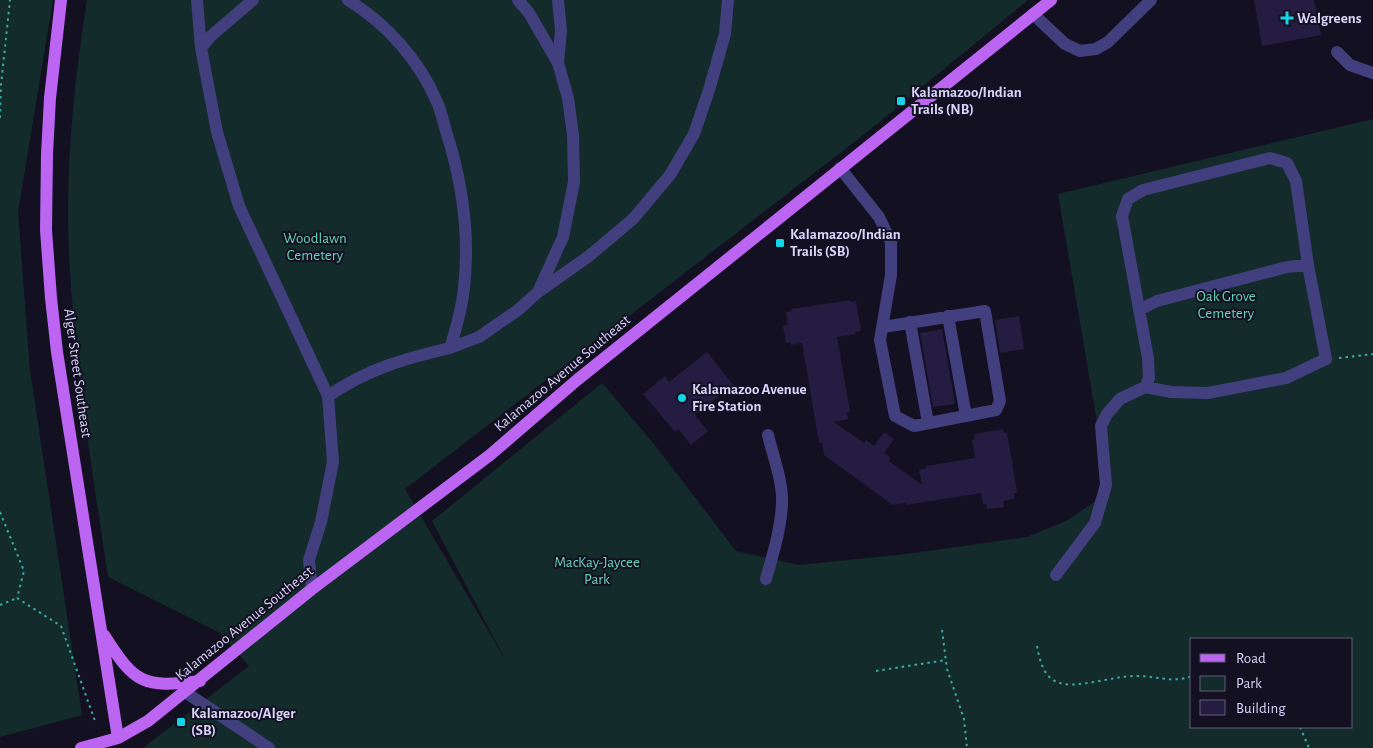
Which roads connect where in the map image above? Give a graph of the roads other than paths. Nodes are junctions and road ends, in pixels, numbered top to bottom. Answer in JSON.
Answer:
{"nodes":[{"id":1,"x":61,"y":0,"type":"edge"},
{"id":2,"x":197,"y":0,"type":"edge"},
{"id":3,"x":253,"y":0,"type":"edge"},
{"id":4,"x":348,"y":0,"type":"edge"},
{"id":5,"x":518,"y":0,"type":"edge"},
{"id":6,"x":558,"y":0,"type":"edge"},
{"id":7,"x":728,"y":0,"type":"edge"},
{"id":8,"x":1051,"y":0,"type":"edge"},
{"id":9,"x":1151,"y":0,"type":"edge"},
{"id":10,"x":1032,"y":14,"type":"junction"},
{"id":11,"x":201,"y":48,"type":"junction"},
{"id":12,"x":1337,"y":52,"type":"dead end"},
{"id":13,"x":558,"y":63,"type":"junction"},
{"id":14,"x":1372,"y":71,"type":"edge"},
{"id":15,"x":840,"y":168,"type":"junction"},
{"id":16,"x":1308,"y":265,"type":"junction"},
{"id":17,"x":538,"y":292,"type":"junction"},
{"id":18,"x":1139,"y":310,"type":"junction"},
{"id":19,"x":948,"y":316,"type":"junction"},
{"id":20,"x":910,"y":322,"type":"junction"},
{"id":21,"x":883,"y":327,"type":"junction"},
{"id":22,"x":450,"y":348,"type":"junction"},
{"id":23,"x":1145,"y":387,"type":"junction"},
{"id":24,"x":328,"y":396,"type":"junction"},
{"id":25,"x":966,"y":416,"type":"junction"},
{"id":26,"x":928,"y":423,"type":"junction"},
{"id":27,"x":768,"y":435,"type":"dead end"},
{"id":28,"x":1056,"y":575,"type":"dead end"},
{"id":29,"x":766,"y":579,"type":"dead end"},
{"id":30,"x":312,"y":589,"type":"junction"},
{"id":31,"x":101,"y":630,"type":"junction"},
{"id":32,"x":200,"y":681,"type":"junction"},
{"id":33,"x":186,"y":692,"type":"junction"},
{"id":34,"x":119,"y":743,"type":"edge"},
{"id":35,"x":81,"y":748,"type":"edge"},
{"id":36,"x":268,"y":748,"type":"edge"}],
"edges":[{"from":1,"to":31,"type":"main road","name":"Alger Street Southeast"},
{"from":2,"to":11,"type":"lane"},
{"from":3,"to":11,"type":"lane"},
{"from":4,"to":22,"type":"lane"},
{"from":5,"to":13,"type":"lane"},
{"from":6,"to":13,"type":"lane"},
{"from":7,"to":17,"type":"lane"},
{"from":8,"to":10,"type":"main road","name":"Kalamazoo Avenue Southeast"},
{"from":9,"to":10,"type":"lane"},
{"from":10,"to":15,"type":"main road","name":"Kalamazoo Avenue Southeast"},
{"from":11,"to":24,"type":"lane"},
{"from":12,"to":14,"type":"lane"},
{"from":13,"to":17,"type":"lane"},
{"from":15,"to":21,"type":"lane"},
{"from":15,"to":30,"type":"main road","name":"Kalamazoo Avenue Southeast"},
{"from":16,"to":18,"type":"lane"},
{"from":16,"to":18,"type":"lane"},
{"from":16,"to":23,"type":"lane"},
{"from":17,"to":22,"type":"lane"},
{"from":18,"to":23,"type":"lane"},
{"from":19,"to":20,"type":"lane"},
{"from":19,"to":25,"type":"lane"},
{"from":19,"to":25,"type":"lane"},
{"from":20,"to":21,"type":"lane"},
{"from":20,"to":26,"type":"lane"},
{"from":21,"to":26,"type":"lane"},
{"from":22,"to":24,"type":"lane"},
{"from":23,"to":28,"type":"lane"},
{"from":24,"to":30,"type":"lane"},
{"from":25,"to":26,"type":"lane"},
{"from":27,"to":29,"type":"lane"},
{"from":30,"to":32,"type":"main road","name":"Kalamazoo Avenue Southeast"},
{"from":31,"to":32,"type":"main road"},
{"from":31,"to":34,"type":"main road","name":"Alger Street Southeast"},
{"from":32,"to":33,"type":"main road","name":"Kalamazoo Avenue Southeast"},
{"from":33,"to":34,"type":"main road","name":"Kalamazoo Avenue Southeast"},
{"from":33,"to":36,"type":"lane"},
{"from":34,"to":35,"type":"main road","name":"Kalamazoo Avenue Southeast"}]}
